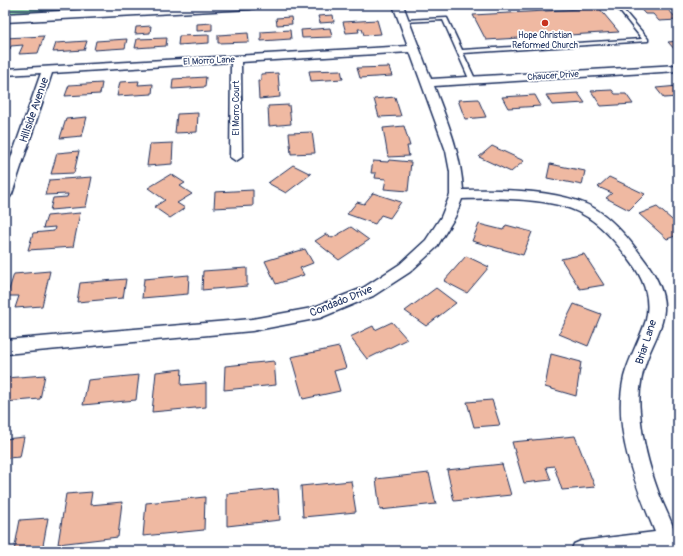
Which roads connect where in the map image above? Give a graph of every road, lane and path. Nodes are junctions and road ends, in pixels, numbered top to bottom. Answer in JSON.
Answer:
{"nodes":[{"id":1,"x":250,"y":5,"type":"edge"},
{"id":2,"x":398,"y":5,"type":"edge"},
{"id":3,"x":617,"y":5,"type":"edge"},
{"id":4,"x":5,"y":18,"type":"edge"},
{"id":5,"x":404,"y":21,"type":"junction"},
{"id":6,"x":414,"y":49,"type":"junction"},
{"id":7,"x":460,"y":52,"type":"junction"},
{"id":8,"x":236,"y":60,"type":"junction"},
{"id":9,"x":678,"y":68,"type":"edge"},
{"id":10,"x":47,"y":70,"type":"junction"},
{"id":11,"x":5,"y":72,"type":"edge"},
{"id":12,"x":473,"y":81,"type":"junction"},
{"id":13,"x":428,"y":83,"type":"junction"},
{"id":14,"x":236,"y":157,"type":"dead end"},
{"id":15,"x":5,"y":194,"type":"edge"},
{"id":16,"x":457,"y":195,"type":"junction"},
{"id":17,"x":5,"y":347,"type":"edge"},
{"id":18,"x":671,"y":546,"type":"edge"},
{"id":19,"x":581,"y":551,"type":"edge"}],
"edges":[{"from":1,"to":4,"type":"street"},
{"from":2,"to":5,"type":"street","name":"Condado Drive"},
{"from":3,"to":7,"type":"lane"},
{"from":5,"to":6,"type":"street","name":"Condado Drive"},
{"from":5,"to":7,"type":"lane"},
{"from":6,"to":8,"type":"street","name":"El Morro Lane"},
{"from":6,"to":13,"type":"street","name":"Condado Drive"},
{"from":7,"to":12,"type":"lane"},
{"from":8,"to":10,"type":"street","name":"El Morro Lane"},
{"from":8,"to":14,"type":"street","name":"El Morro Court"},
{"from":9,"to":12,"type":"street","name":"Chaucer Drive"},
{"from":10,"to":11,"type":"street","name":"El Morro Lane"},
{"from":10,"to":15,"type":"street","name":"Hillside Avenue"},
{"from":12,"to":13,"type":"street","name":"Chaucer Drive"},
{"from":13,"to":16,"type":"street","name":"Condado Drive"},
{"from":16,"to":17,"type":"street","name":"Condado Drive"},
{"from":16,"to":18,"type":"street","name":"Briar Lane"},
{"from":18,"to":19,"type":"street"}]}
